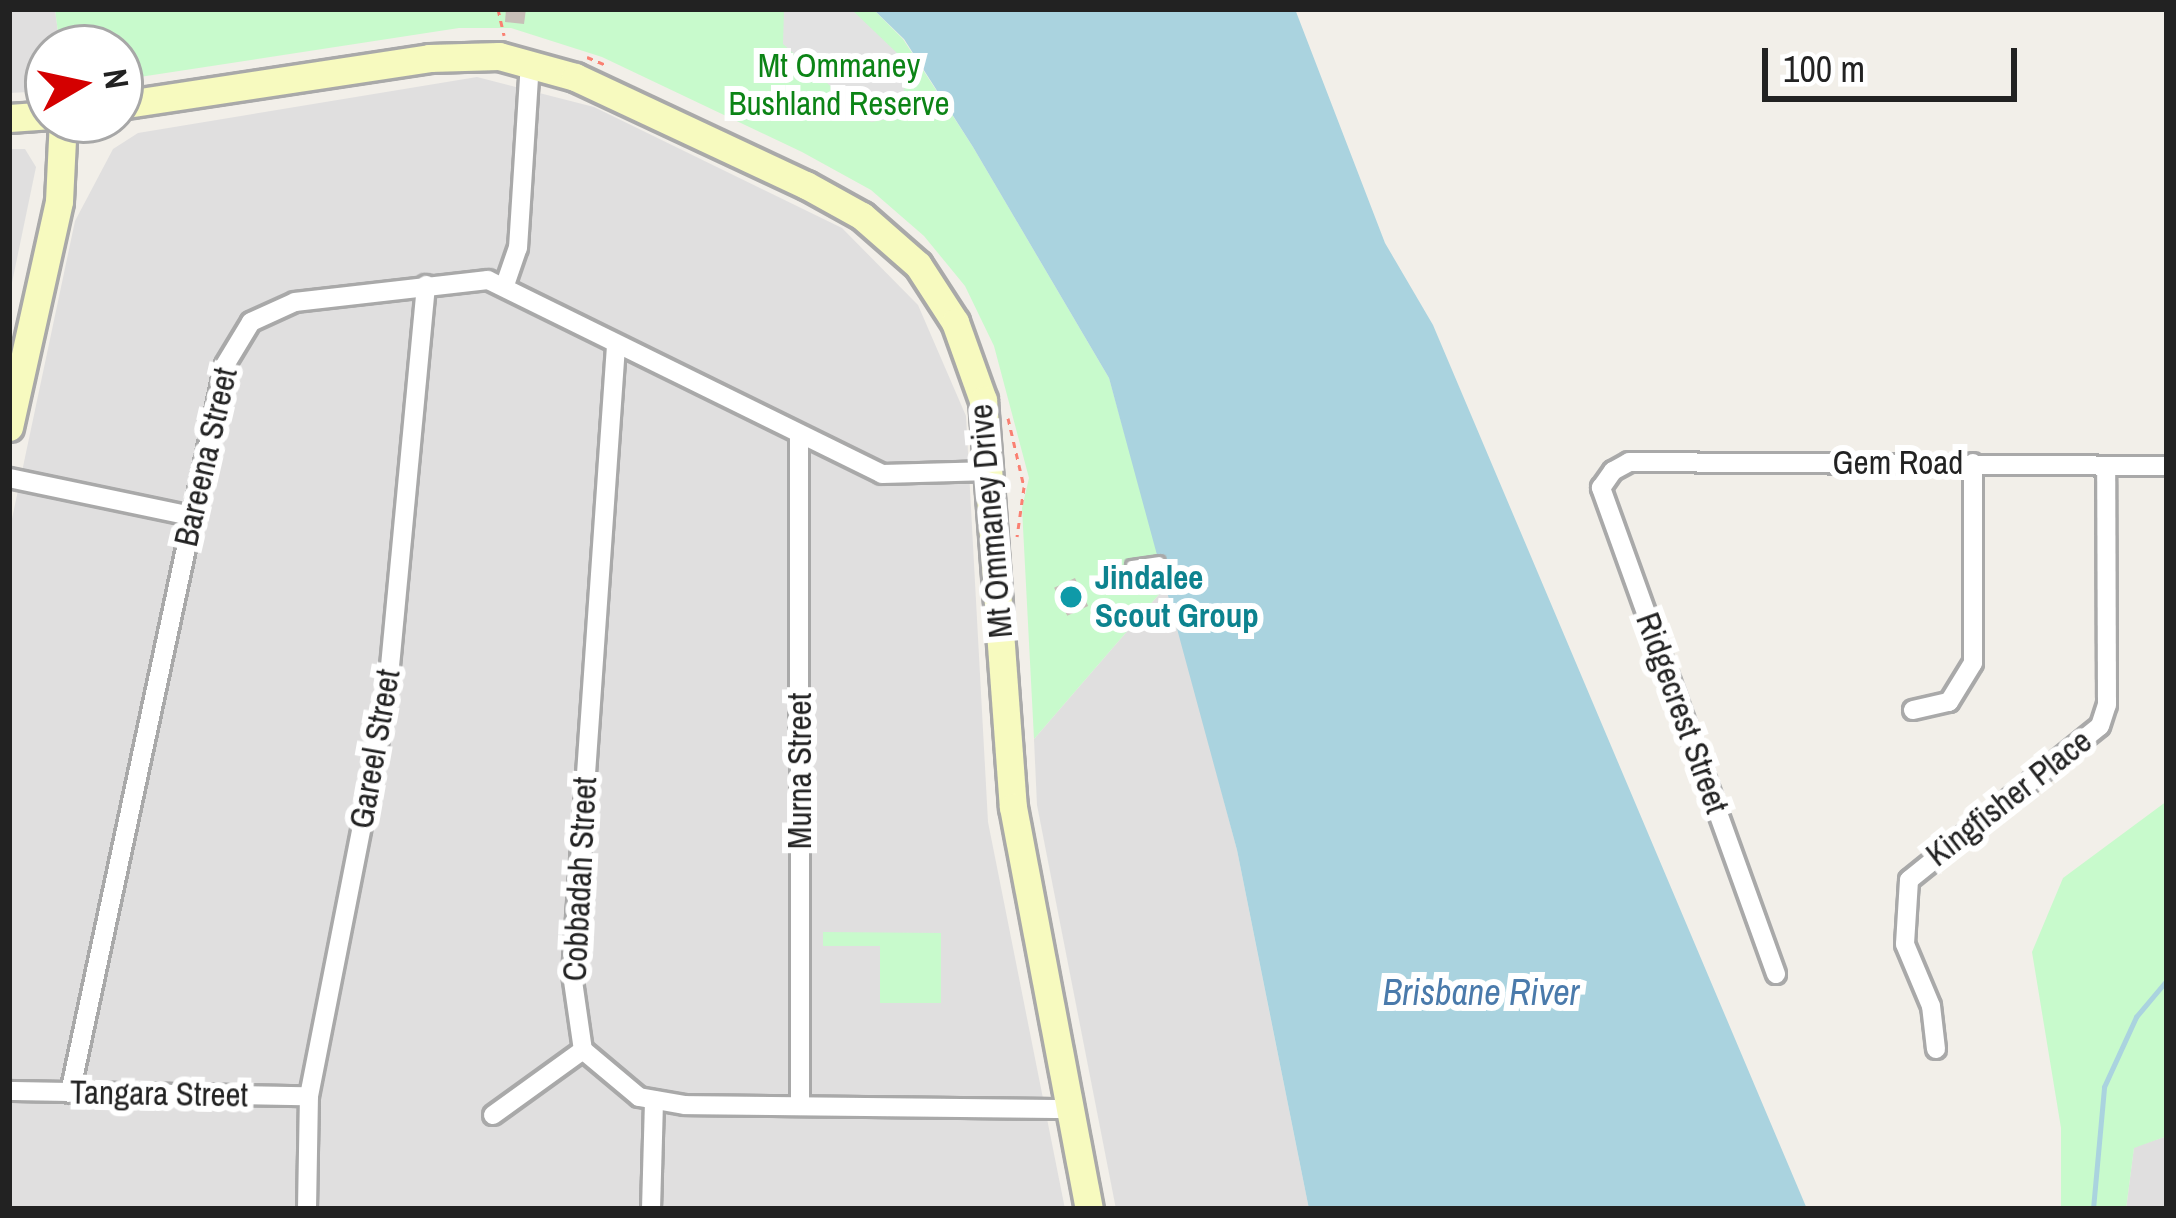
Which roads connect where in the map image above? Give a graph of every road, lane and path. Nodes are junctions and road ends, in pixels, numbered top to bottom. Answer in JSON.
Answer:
{"nodes":[{"id":1,"x":498,"y":9,"type":"edge"},
{"id":2,"x":505,"y":37,"type":"dead end"},
{"id":3,"x":530,"y":62,"type":"junction"},
{"id":4,"x":144,"y":101,"type":"edge"},
{"id":5,"x":62,"y":144,"type":"edge"},
{"id":6,"x":426,"y":285,"type":"junction"},
{"id":7,"x":505,"y":286,"type":"junction"},
{"id":8,"x":616,"y":346,"type":"junction"},
{"id":9,"x":9,"y":427,"type":"edge"},
{"id":10,"x":800,"y":436,"type":"junction"},
{"id":11,"x":1629,"y":463,"type":"joint"},
{"id":12,"x":1973,"y":463,"type":"junction"},
{"id":13,"x":2106,"y":466,"type":"junction"},
{"id":14,"x":2167,"y":466,"type":"edge"},
{"id":15,"x":992,"y":471,"type":"junction"},
{"id":16,"x":9,"y":478,"type":"edge"},
{"id":17,"x":191,"y":516,"type":"junction"},
{"id":18,"x":1159,"y":561,"type":"dead end"},
{"id":19,"x":1131,"y":565,"type":"dead end"},
{"id":20,"x":1913,"y":710,"type":"dead end"},
{"id":21,"x":1776,"y":974,"type":"dead end"},
{"id":22,"x":1936,"y":1049,"type":"dead end"},
{"id":23,"x":583,"y":1050,"type":"junction"},
{"id":24,"x":9,"y":1090,"type":"edge"},
{"id":25,"x":70,"y":1093,"type":"junction"},
{"id":26,"x":309,"y":1096,"type":"junction"},
{"id":27,"x":654,"y":1100,"type":"junction"},
{"id":28,"x":800,"y":1106,"type":"junction"},
{"id":29,"x":1070,"y":1109,"type":"junction"},
{"id":30,"x":493,"y":1115,"type":"dead end"},
{"id":31,"x":307,"y":1209,"type":"edge"},
{"id":32,"x":651,"y":1209,"type":"edge"},
{"id":33,"x":1089,"y":1209,"type":"edge"}],
"edges":[{"from":1,"to":2,"type":"path"},
{"from":3,"to":4,"type":"street","name":"Mt Ommaney Drive"},
{"from":3,"to":7,"type":"street"},
{"from":3,"to":15,"type":"street","name":"Mt Ommaney Drive"},
{"from":5,"to":9,"type":"street"},
{"from":6,"to":7,"type":"street","name":"Bareena Street"},
{"from":6,"to":17,"type":"street","name":"Bareena Street"},
{"from":6,"to":26,"type":"street","name":"Gareel Street"},
{"from":7,"to":8,"type":"street","name":"Bareena Street"},
{"from":8,"to":10,"type":"street","name":"Bareena Street"},
{"from":8,"to":23,"type":"street","name":"Cobbadah Street"},
{"from":10,"to":15,"type":"street","name":"Bareena Street"},
{"from":10,"to":28,"type":"street","name":"Murna Street"},
{"from":11,"to":12,"type":"street","name":"Gem Road"},
{"from":11,"to":21,"type":"street","name":"Ridgecrest Street"},
{"from":12,"to":13,"type":"street","name":"Gem Road"},
{"from":12,"to":20,"type":"street"},
{"from":13,"to":14,"type":"street","name":"Gem Road"},
{"from":13,"to":22,"type":"street","name":"Kingfisher Place"},
{"from":15,"to":29,"type":"street","name":"Mt Ommaney Drive"},
{"from":16,"to":17,"type":"street"},
{"from":17,"to":25,"type":"street","name":"Bareena Street"},
{"from":18,"to":19,"type":"lane"},
{"from":23,"to":27,"type":"street"},
{"from":23,"to":30,"type":"street"},
{"from":24,"to":25,"type":"street","name":"Tangara Street"},
{"from":25,"to":26,"type":"street","name":"Tangara Street"},
{"from":26,"to":31,"type":"street","name":"Gareel Street"},
{"from":27,"to":28,"type":"street"},
{"from":27,"to":32,"type":"street"},
{"from":28,"to":29,"type":"street"},
{"from":29,"to":33,"type":"street","name":"Mt Ommaney Drive"}]}
